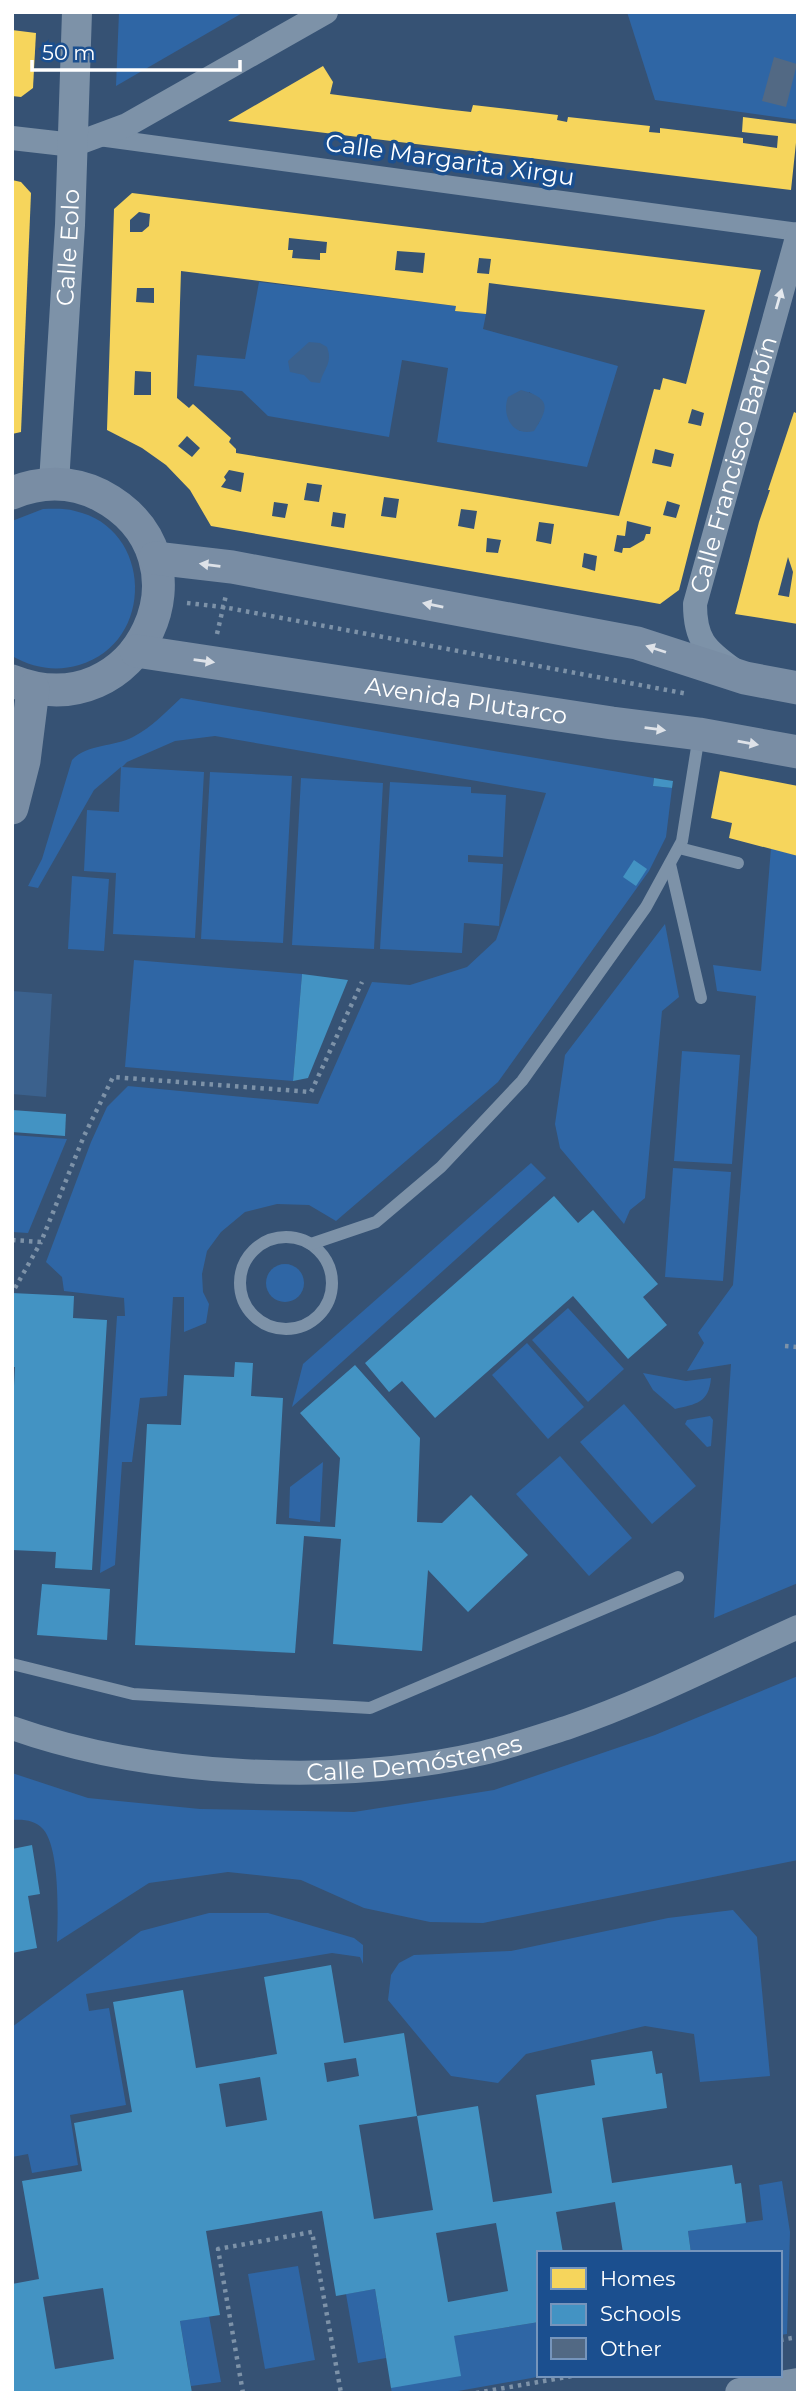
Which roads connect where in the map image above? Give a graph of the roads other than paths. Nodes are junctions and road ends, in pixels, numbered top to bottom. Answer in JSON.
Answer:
{"nodes":[{"id":1,"x":77,"y":12,"type":"edge"},
{"id":2,"x":326,"y":12,"type":"edge"},
{"id":3,"x":12,"y":138,"type":"edge"},
{"id":4,"x":84,"y":141,"type":"junction"},
{"id":5,"x":798,"y":233,"type":"edge"},
{"id":6,"x":54,"y":483,"type":"junction"},
{"id":7,"x":12,"y":493,"type":"edge"},
{"id":8,"x":155,"y":558,"type":"junction"},
{"id":9,"x":136,"y":652,"type":"junction"},
{"id":10,"x":745,"y":678,"type":"junction"},
{"id":11,"x":23,"y":685,"type":"edge"},
{"id":12,"x":798,"y":688,"type":"edge"},
{"id":13,"x":699,"y":734,"type":"junction"},
{"id":14,"x":798,"y":752,"type":"edge"},
{"id":15,"x":12,"y":808,"type":"edge"},
{"id":16,"x":681,"y":844,"type":"junction"},
{"id":17,"x":738,"y":863,"type":"dead end"},
{"id":18,"x":670,"y":864,"type":"junction"},
{"id":19,"x":701,"y":998,"type":"dead end"},
{"id":20,"x":311,"y":1244,"type":"junction"},
{"id":21,"x":678,"y":1577,"type":"dead end"},
{"id":22,"x":798,"y":1627,"type":"edge"},
{"id":23,"x":12,"y":1664,"type":"edge"},
{"id":24,"x":12,"y":1727,"type":"edge"},
{"id":25,"x":798,"y":2383,"type":"edge"},
{"id":26,"x":740,"y":2393,"type":"edge"}],
"edges":[{"from":1,"to":4,"type":"street","name":"Calle Eolo"},
{"from":2,"to":4,"type":"street"},
{"from":3,"to":4,"type":"street"},
{"from":4,"to":5,"type":"street","name":"Calle Margarita Xirgu"},
{"from":4,"to":6,"type":"street","name":"Calle Eolo"},
{"from":10,"to":5,"type":"street","name":"Calle Francisco Barbín","one_way":true},
{"from":6,"to":7,"type":"main road"},
{"from":6,"to":8,"type":"main road"},
{"from":8,"to":9,"type":"main road"},
{"from":10,"to":8,"type":"main road","one_way":true},
{"from":9,"to":11,"type":"main road"},
{"from":9,"to":13,"type":"main road","name":"Avenida Plutarco","one_way":true},
{"from":10,"to":12,"type":"main road"},
{"from":11,"to":15,"type":"main road"},
{"from":13,"to":14,"type":"main road","name":"Avenida Plutarco","one_way":true},
{"from":13,"to":16,"type":"lane"},
{"from":16,"to":17,"type":"lane"},
{"from":16,"to":18,"type":"lane"},
{"from":18,"to":19,"type":"lane"},
{"from":18,"to":20,"type":"lane"},
{"from":20,"to":20,"type":"lane"},
{"from":21,"to":23,"type":"lane"},
{"from":22,"to":24,"type":"street","name":"Calle Demóstenes"},
{"from":25,"to":26,"type":"street"}]}
